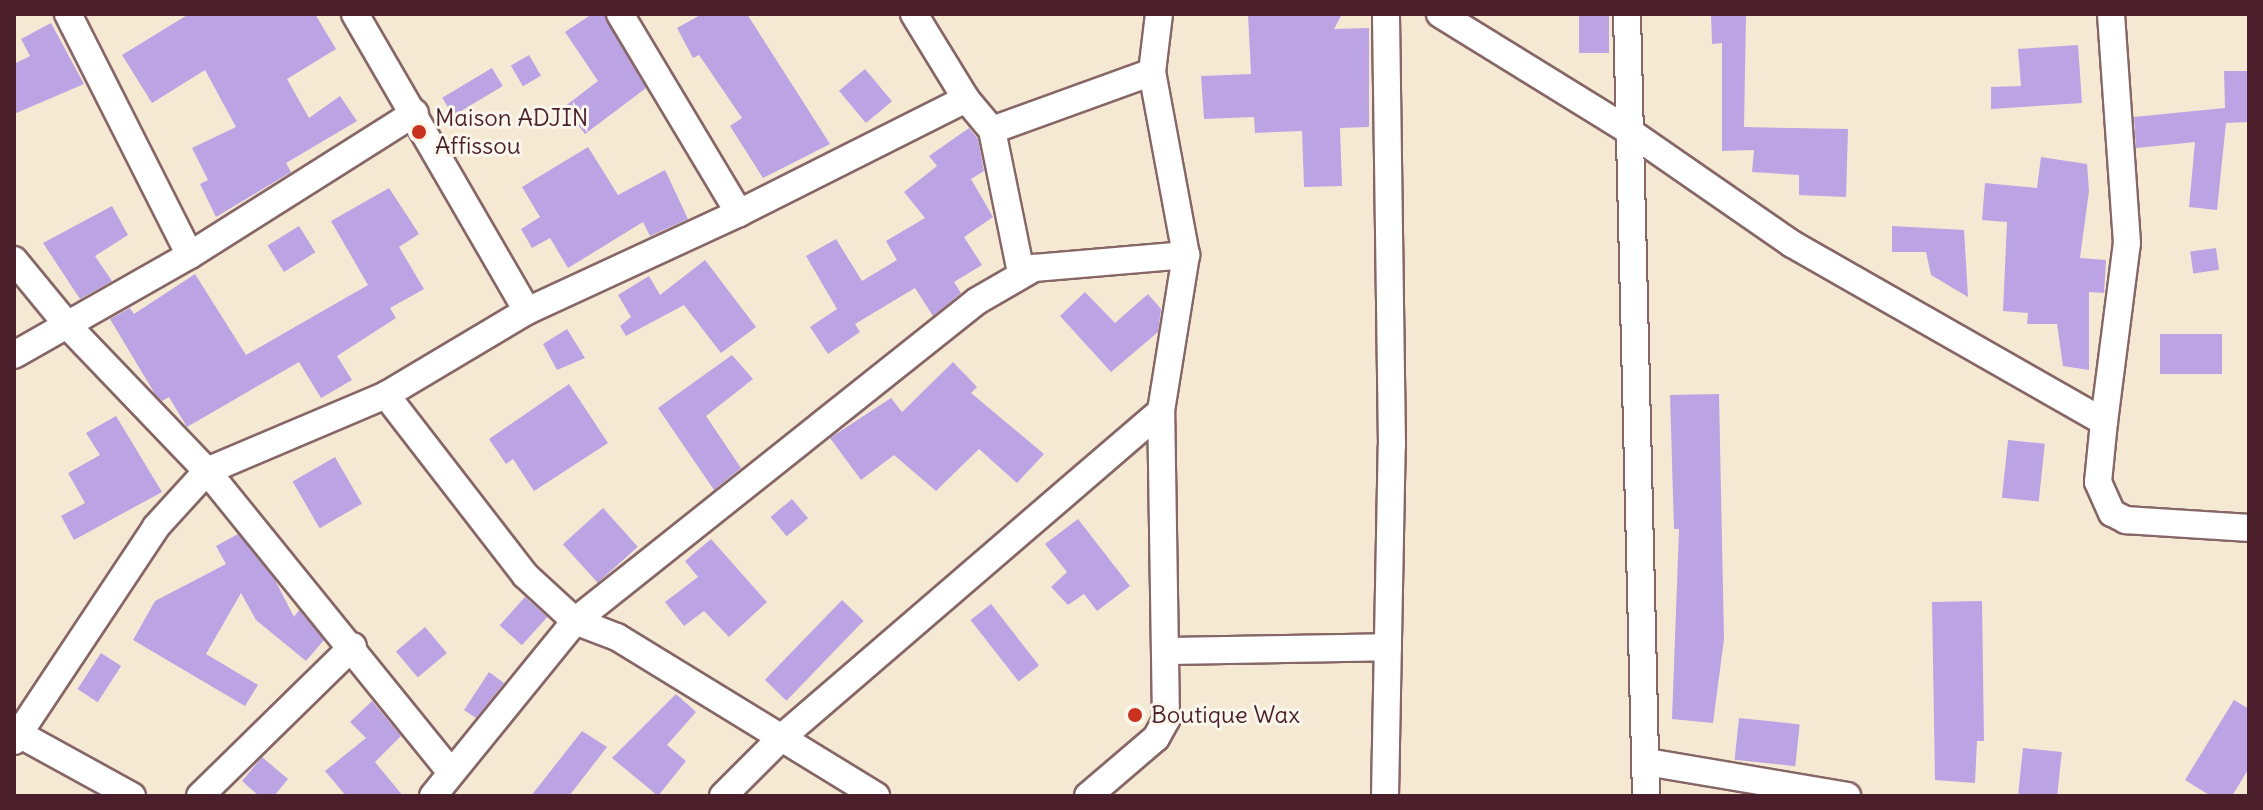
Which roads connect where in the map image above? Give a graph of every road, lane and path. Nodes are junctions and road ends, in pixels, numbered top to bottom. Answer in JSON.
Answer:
{"nodes":[{"id":1,"x":68,"y":14,"type":"edge"},
{"id":2,"x":355,"y":14,"type":"edge"},
{"id":3,"x":620,"y":14,"type":"edge"},
{"id":4,"x":914,"y":14,"type":"edge"},
{"id":5,"x":1159,"y":14,"type":"edge"},
{"id":6,"x":1386,"y":14,"type":"edge"},
{"id":7,"x":1440,"y":14,"type":"edge"},
{"id":8,"x":1627,"y":14,"type":"edge"},
{"id":9,"x":2111,"y":14,"type":"edge"},
{"id":10,"x":1152,"y":72,"type":"junction"},
{"id":11,"x":966,"y":99,"type":"junction"},
{"id":12,"x":415,"y":113,"type":"junction"},
{"id":13,"x":1626,"y":129,"type":"junction"},
{"id":14,"x":992,"y":130,"type":"junction"},
{"id":15,"x":739,"y":213,"type":"junction"},
{"id":16,"x":190,"y":255,"type":"junction"},
{"id":17,"x":1186,"y":255,"type":"junction"},
{"id":18,"x":14,"y":260,"type":"edge"},
{"id":19,"x":1021,"y":272,"type":"junction"},
{"id":20,"x":527,"y":311,"type":"junction"},
{"id":21,"x":69,"y":327,"type":"junction"},
{"id":22,"x":14,"y":355,"type":"edge"},
{"id":23,"x":386,"y":395,"type":"junction"},
{"id":24,"x":1161,"y":411,"type":"junction"},
{"id":25,"x":2104,"y":422,"type":"junction"},
{"id":26,"x":207,"y":471,"type":"junction"},
{"id":27,"x":2249,"y":528,"type":"edge"},
{"id":28,"x":575,"y":621,"type":"junction"},
{"id":29,"x":353,"y":646,"type":"junction"},
{"id":30,"x":1388,"y":647,"type":"junction"},
{"id":31,"x":1168,"y":651,"type":"junction"},
{"id":32,"x":16,"y":737,"type":"edge"},
{"id":33,"x":781,"y":738,"type":"junction"},
{"id":34,"x":1647,"y":762,"type":"junction"},
{"id":35,"x":450,"y":771,"type":"junction"},
{"id":36,"x":132,"y":796,"type":"edge"},
{"id":37,"x":200,"y":796,"type":"edge"},
{"id":38,"x":433,"y":796,"type":"edge"},
{"id":39,"x":723,"y":796,"type":"edge"},
{"id":40,"x":876,"y":796,"type":"edge"},
{"id":41,"x":1088,"y":796,"type":"edge"},
{"id":42,"x":1385,"y":796,"type":"edge"},
{"id":43,"x":1646,"y":796,"type":"edge"},
{"id":44,"x":1847,"y":796,"type":"edge"}],
"edges":[{"from":1,"to":16,"type":"street"},
{"from":2,"to":12,"type":"street"},
{"from":3,"to":15,"type":"street"},
{"from":4,"to":11,"type":"street"},
{"from":5,"to":10,"type":"street"},
{"from":6,"to":30,"type":"street"},
{"from":7,"to":13,"type":"street"},
{"from":8,"to":13,"type":"street"},
{"from":9,"to":25,"type":"street"},
{"from":10,"to":14,"type":"street"},
{"from":10,"to":17,"type":"street"},
{"from":11,"to":14,"type":"street"},
{"from":11,"to":15,"type":"street"},
{"from":12,"to":16,"type":"street"},
{"from":12,"to":20,"type":"street"},
{"from":13,"to":25,"type":"street"},
{"from":13,"to":34,"type":"street"},
{"from":14,"to":19,"type":"street"},
{"from":15,"to":20,"type":"street"},
{"from":16,"to":21,"type":"street"},
{"from":17,"to":19,"type":"street"},
{"from":17,"to":24,"type":"street"},
{"from":18,"to":21,"type":"street"},
{"from":19,"to":28,"type":"street"},
{"from":20,"to":23,"type":"street"},
{"from":21,"to":22,"type":"street"},
{"from":21,"to":26,"type":"street"},
{"from":23,"to":26,"type":"street"},
{"from":23,"to":28,"type":"street"},
{"from":24,"to":31,"type":"street"},
{"from":24,"to":33,"type":"street"},
{"from":25,"to":27,"type":"street"},
{"from":26,"to":29,"type":"street"},
{"from":26,"to":32,"type":"street"},
{"from":28,"to":33,"type":"street"},
{"from":28,"to":35,"type":"street"},
{"from":29,"to":35,"type":"street"},
{"from":29,"to":37,"type":"street"},
{"from":30,"to":31,"type":"street"},
{"from":30,"to":42,"type":"street"},
{"from":31,"to":41,"type":"street"},
{"from":32,"to":36,"type":"street"},
{"from":33,"to":39,"type":"street"},
{"from":33,"to":40,"type":"street"},
{"from":34,"to":43,"type":"street"},
{"from":34,"to":44,"type":"street"},
{"from":35,"to":38,"type":"street"}]}
